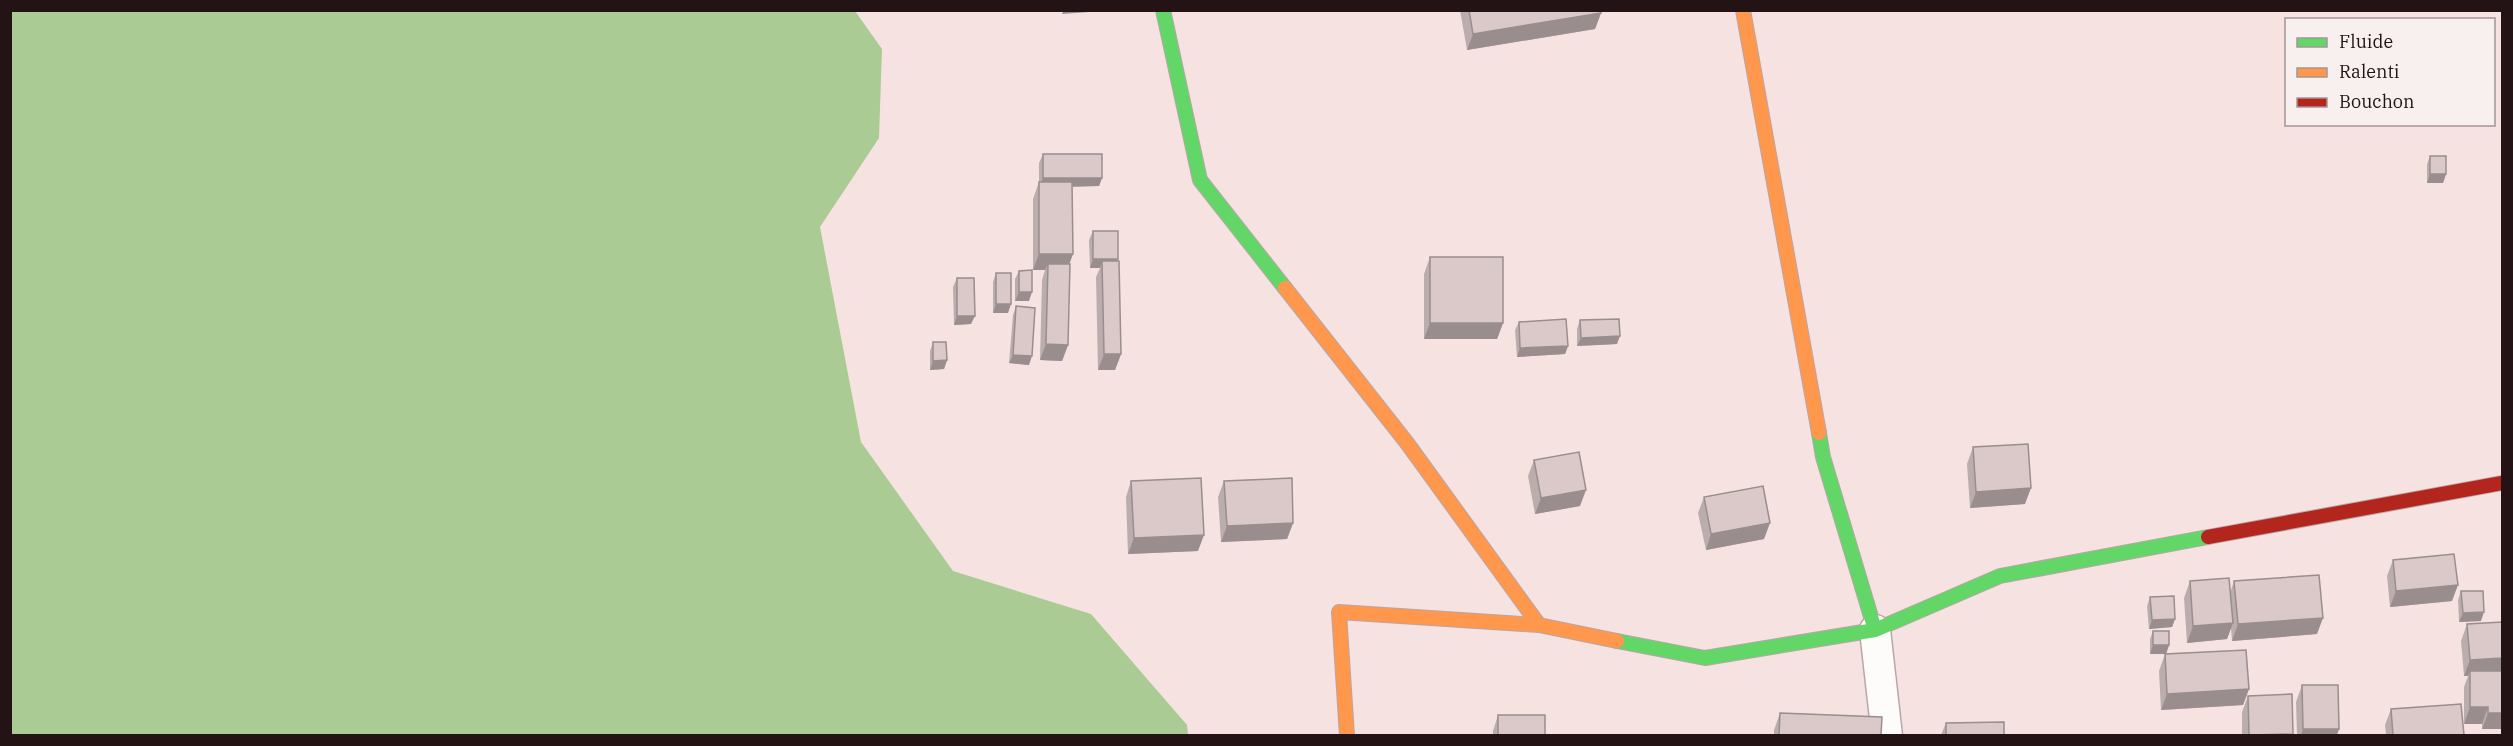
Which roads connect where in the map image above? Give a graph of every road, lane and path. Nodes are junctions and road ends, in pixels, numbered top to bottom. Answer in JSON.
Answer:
{"nodes":[{"id":1,"x":1164,"y":10,"type":"edge"},
{"id":2,"x":1743,"y":10,"type":"edge"},
{"id":3,"x":2502,"y":483,"type":"edge"},
{"id":4,"x":1539,"y":625,"type":"junction"},
{"id":5,"x":1875,"y":630,"type":"junction"},
{"id":6,"x":1347,"y":735,"type":"edge"},
{"id":7,"x":1887,"y":735,"type":"edge"}],
"edges":[{"from":1,"to":4,"type":"street"},
{"from":2,"to":5,"type":"street"},
{"from":3,"to":5,"type":"street"},
{"from":4,"to":5,"type":"street"},
{"from":4,"to":6,"type":"street"},
{"from":5,"to":7,"type":"street"}]}
